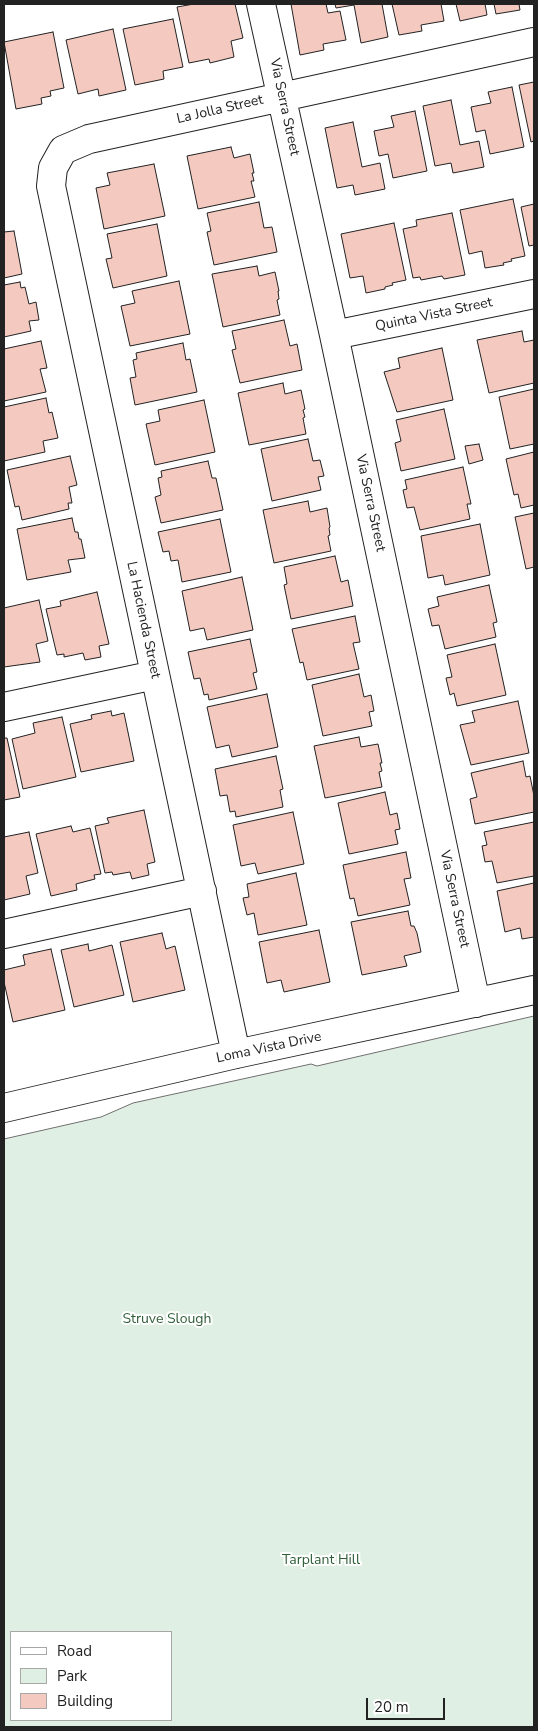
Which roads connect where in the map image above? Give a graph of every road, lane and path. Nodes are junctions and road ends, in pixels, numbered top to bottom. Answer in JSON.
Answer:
{"nodes":[{"id":1,"x":261,"y":4,"type":"edge"},
{"id":2,"x":534,"y":42,"type":"edge"},
{"id":3,"x":281,"y":96,"type":"junction"},
{"id":4,"x":52,"y":186,"type":"joint"},
{"id":5,"x":534,"y":294,"type":"edge"},
{"id":6,"x":334,"y":335,"type":"junction"},
{"id":7,"x":155,"y":675,"type":"junction"},
{"id":8,"x":4,"y":707,"type":"edge"},
{"id":9,"x":202,"y":891,"type":"junction"},
{"id":10,"x":4,"y":934,"type":"edge"},
{"id":11,"x":534,"y":990,"type":"edge"},
{"id":12,"x":476,"y":1003,"type":"junction"},
{"id":13,"x":236,"y":1054,"type":"junction"},
{"id":14,"x":4,"y":1108,"type":"edge"}],
"edges":[{"from":1,"to":3,"type":"street","name":"Via Serra Street"},
{"from":2,"to":3,"type":"street","name":"La Jolla Street"},
{"from":3,"to":4,"type":"street","name":"La Jolla Street"},
{"from":3,"to":6,"type":"street","name":"Via Serra Street"},
{"from":4,"to":7,"type":"street","name":"La Hacienda Street"},
{"from":5,"to":6,"type":"street","name":"Quinta Vista Street"},
{"from":6,"to":12,"type":"street","name":"Via Serra Street"},
{"from":7,"to":8,"type":"street"},
{"from":7,"to":9,"type":"street","name":"La Hacienda Street"},
{"from":9,"to":10,"type":"street"},
{"from":9,"to":13,"type":"street","name":"La Hacienda Street"},
{"from":11,"to":12,"type":"street","name":"Loma Vista Drive"},
{"from":12,"to":13,"type":"street","name":"Loma Vista Drive"},
{"from":13,"to":14,"type":"street","name":"Loma Vista Drive"}]}
